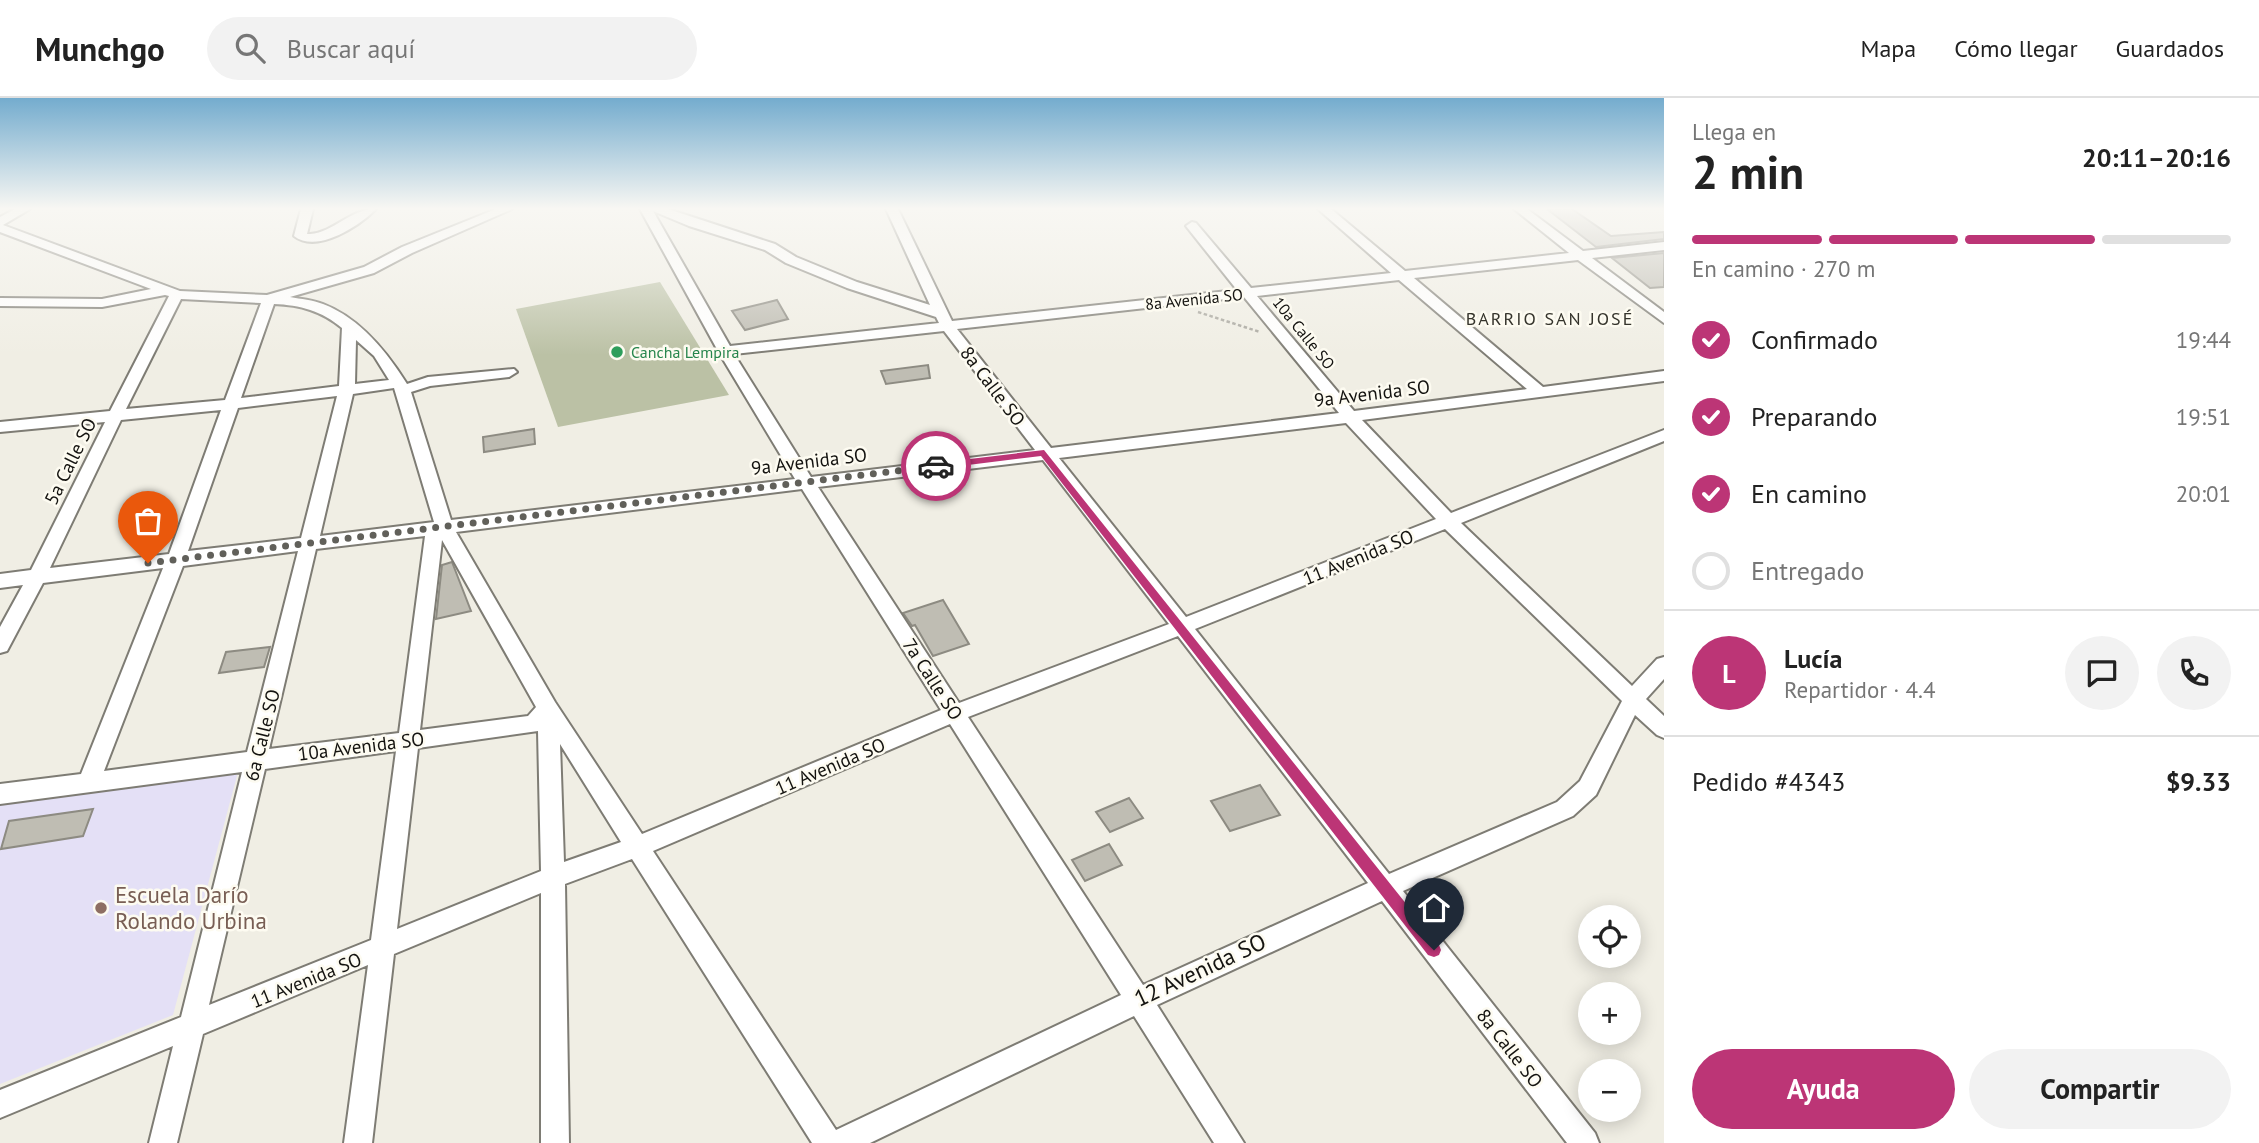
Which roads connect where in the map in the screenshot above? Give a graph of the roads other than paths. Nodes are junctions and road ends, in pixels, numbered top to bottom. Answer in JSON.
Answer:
{"nodes":[{"id":1,"x":78,"y":258,"type":"edge"},
{"id":2,"x":396,"y":258,"type":"edge"},
{"id":3,"x":673,"y":258,"type":"edge"},
{"id":4,"x":787,"y":258,"type":"edge"},
{"id":5,"x":915,"y":258,"type":"edge"},
{"id":6,"x":1219,"y":258,"type":"edge"},
{"id":7,"x":1380,"y":258,"type":"edge"},
{"id":8,"x":1567,"y":258,"type":"edge"},
{"id":9,"x":1585,"y":258,"type":"edge"},
{"id":10,"x":1401,"y":276,"type":"junction"},
{"id":11,"x":171,"y":293,"type":"junction"},
{"id":12,"x":1249,"y":293,"type":"junction"},
{"id":13,"x":270,"y":299,"type":"junction"},
{"id":14,"x":0,"y":302,"type":"edge"},
{"id":15,"x":1664,"y":318,"type":"edge"},
{"id":16,"x":945,"y":320,"type":"junction"},
{"id":17,"x":349,"y":326,"type":"junction"},
{"id":18,"x":725,"y":351,"type":"junction"},
{"id":19,"x":383,"y":358,"type":"junction"},
{"id":20,"x":509,"y":372,"type":"dead end"},
{"id":21,"x":1664,"y":376,"type":"edge"},
{"id":22,"x":401,"y":387,"type":"junction"},
{"id":23,"x":345,"y":389,"type":"junction"},
{"id":24,"x":1541,"y":393,"type":"junction"},
{"id":25,"x":232,"y":404,"type":"junction"},
{"id":26,"x":116,"y":415,"type":"junction"},
{"id":27,"x":1350,"y":417,"type":"junction"},
{"id":28,"x":0,"y":427,"type":"edge"},
{"id":29,"x":1664,"y":435,"type":"edge"},
{"id":30,"x":1044,"y":453,"type":"junction"},
{"id":31,"x":806,"y":482,"type":"junction"},
{"id":32,"x":1448,"y":521,"type":"junction"},
{"id":33,"x":439,"y":527,"type":"junction"},
{"id":34,"x":308,"y":543,"type":"junction"},
{"id":35,"x":176,"y":559,"type":"junction"},
{"id":36,"x":37,"y":576,"type":"junction"},
{"id":37,"x":0,"y":581,"type":"edge"},
{"id":38,"x":1181,"y":627,"type":"junction"},
{"id":39,"x":0,"y":645,"type":"edge"},
{"id":40,"x":1664,"y":666,"type":"edge"},
{"id":41,"x":1633,"y":699,"type":"junction"},
{"id":42,"x":548,"y":708,"type":"junction"},
{"id":43,"x":955,"y":713,"type":"junction"},
{"id":44,"x":1664,"y":729,"type":"edge"},
{"id":45,"x":408,"y":740,"type":"junction"},
{"id":46,"x":256,"y":759,"type":"junction"},
{"id":47,"x":89,"y":782,"type":"junction"},
{"id":48,"x":0,"y":794,"type":"edge"},
{"id":49,"x":637,"y":847,"type":"junction"},
{"id":50,"x":553,"y":877,"type":"junction"},
{"id":51,"x":1383,"y":886,"type":"junction"},
{"id":52,"x":383,"y":948,"type":"junction"},
{"id":53,"x":1138,"y":999,"type":"junction"},
{"id":54,"x":192,"y":1027,"type":"junction"},
{"id":55,"x":0,"y":1104,"type":"edge"},
{"id":56,"x":163,"y":1143,"type":"edge"},
{"id":57,"x":358,"y":1143,"type":"edge"},
{"id":58,"x":555,"y":1143,"type":"edge"},
{"id":59,"x":828,"y":1143,"type":"edge"},
{"id":60,"x":840,"y":1143,"type":"edge"},
{"id":61,"x":1230,"y":1143,"type":"edge"},
{"id":62,"x":1585,"y":1143,"type":"edge"}],
"edges":[{"from":1,"to":11,"type":"street"},
{"from":2,"to":13,"type":"street"},
{"from":3,"to":18,"type":"street","name":"7a Calle SO"},
{"from":4,"to":16,"type":"street"},
{"from":5,"to":16,"type":"street","name":"8a Calle SO"},
{"from":6,"to":12,"type":"street","name":"10a Calle SO"},
{"from":7,"to":10,"type":"street"},
{"from":8,"to":10,"type":"street","name":"8a Avenida SO"},
{"from":9,"to":15,"type":"street"},
{"from":10,"to":12,"type":"street","name":"8a Avenida SO"},
{"from":10,"to":24,"type":"street"},
{"from":11,"to":13,"type":"street"},
{"from":11,"to":14,"type":"street"},
{"from":11,"to":26,"type":"street","name":"5a Calle SO"},
{"from":12,"to":16,"type":"street","name":"8a Avenida SO"},
{"from":12,"to":27,"type":"street","name":"10a Calle SO"},
{"from":13,"to":17,"type":"street"},
{"from":13,"to":25,"type":"street"},
{"from":16,"to":18,"type":"street","name":"8a Avenida SO"},
{"from":16,"to":30,"type":"street","name":"8a Calle SO"},
{"from":17,"to":19,"type":"street"},
{"from":17,"to":23,"type":"street","name":"6a Calle SO"},
{"from":18,"to":31,"type":"street","name":"7a Calle SO"},
{"from":19,"to":22,"type":"street"},
{"from":19,"to":23,"type":"street"},
{"from":20,"to":22,"type":"street"},
{"from":21,"to":24,"type":"street","name":"9a Avenida SO"},
{"from":22,"to":23,"type":"street"},
{"from":22,"to":33,"type":"street"},
{"from":23,"to":25,"type":"street"},
{"from":23,"to":34,"type":"street","name":"6a Calle SO"},
{"from":24,"to":27,"type":"street","name":"9a Avenida SO"},
{"from":25,"to":26,"type":"street"},
{"from":25,"to":35,"type":"street"},
{"from":26,"to":28,"type":"street"},
{"from":26,"to":36,"type":"street","name":"5a Calle SO"},
{"from":27,"to":30,"type":"street","name":"9a Avenida SO"},
{"from":27,"to":32,"type":"street","name":"10a Calle SO"},
{"from":29,"to":32,"type":"street","name":"11 Avenida SO"},
{"from":30,"to":31,"type":"street","name":"9a Avenida SO"},
{"from":30,"to":38,"type":"street","name":"8a Calle SO"},
{"from":31,"to":33,"type":"street","name":"9a Avenida SO"},
{"from":31,"to":43,"type":"street","name":"7a Calle SO"},
{"from":32,"to":38,"type":"street","name":"11 Avenida SO"},
{"from":32,"to":41,"type":"street","name":"10a Calle SO"},
{"from":33,"to":34,"type":"street","name":"9a Avenida SO"},
{"from":33,"to":42,"type":"street"},
{"from":33,"to":45,"type":"street"},
{"from":34,"to":35,"type":"street","name":"9a Avenida SO"},
{"from":34,"to":46,"type":"street","name":"6a Calle SO"},
{"from":35,"to":36,"type":"street","name":"9a Avenida SO"},
{"from":35,"to":47,"type":"street"},
{"from":36,"to":37,"type":"street","name":"9a Avenida SO"},
{"from":36,"to":39,"type":"street","name":"5a Calle SO"},
{"from":38,"to":43,"type":"street","name":"11 Avenida SO"},
{"from":38,"to":51,"type":"street","name":"8a Calle SO"},
{"from":40,"to":41,"type":"street"},
{"from":41,"to":44,"type":"street","name":"10a Calle SO"},
{"from":41,"to":51,"type":"street","name":"12 Avenida SO"},
{"from":42,"to":45,"type":"street","name":"10a Avenida SO"},
{"from":42,"to":49,"type":"street"},
{"from":42,"to":50,"type":"street"},
{"from":43,"to":49,"type":"street","name":"11 Avenida SO"},
{"from":43,"to":53,"type":"street","name":"7a Calle SO"},
{"from":45,"to":46,"type":"street","name":"10a Avenida SO"},
{"from":45,"to":52,"type":"street"},
{"from":46,"to":47,"type":"street","name":"10a Avenida SO"},
{"from":46,"to":54,"type":"street","name":"6a Calle SO"},
{"from":47,"to":48,"type":"street","name":"10a Avenida SO"},
{"from":49,"to":50,"type":"street","name":"11 Avenida SO"},
{"from":49,"to":59,"type":"street"},
{"from":50,"to":52,"type":"street","name":"11 Avenida SO"},
{"from":50,"to":58,"type":"street"},
{"from":51,"to":53,"type":"street","name":"12 Avenida SO"},
{"from":51,"to":62,"type":"street","name":"8a Calle SO"},
{"from":52,"to":54,"type":"street","name":"11 Avenida SO"},
{"from":52,"to":57,"type":"street"},
{"from":53,"to":60,"type":"street","name":"12 Avenida SO"},
{"from":53,"to":61,"type":"street","name":"7a Calle SO"},
{"from":54,"to":55,"type":"street","name":"11 Avenida SO"},
{"from":54,"to":56,"type":"street","name":"6a Calle SO"}]}
